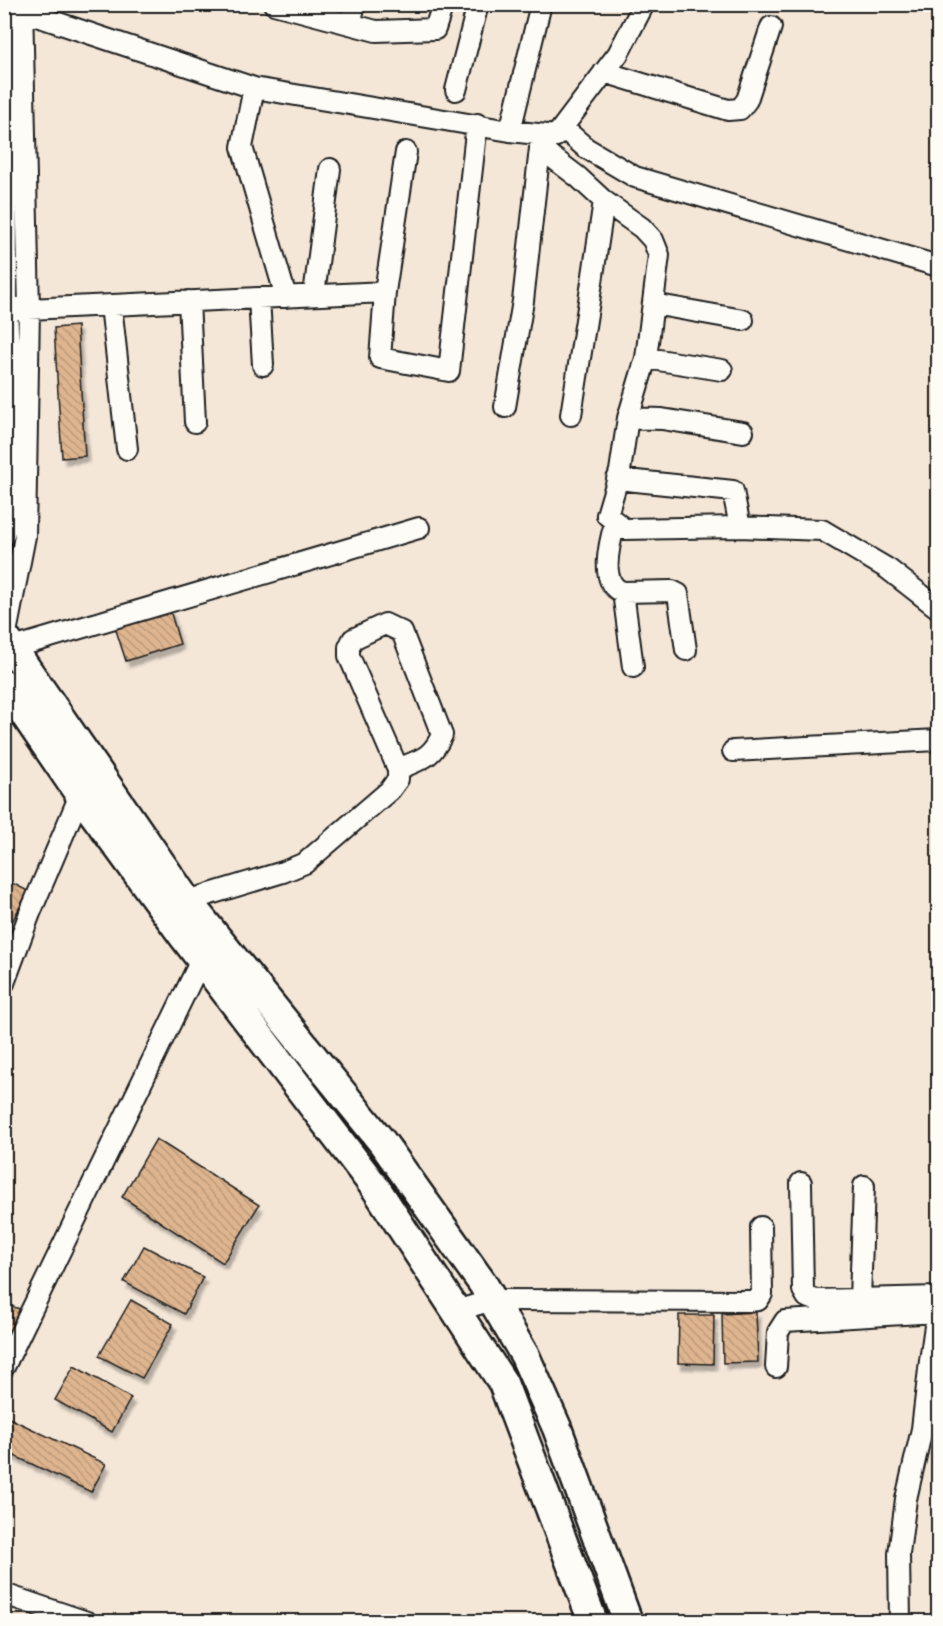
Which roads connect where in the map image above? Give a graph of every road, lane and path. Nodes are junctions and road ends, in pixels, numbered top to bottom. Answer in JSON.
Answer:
{"nodes":[{"id":1,"x":274,"y":4,"type":"edge"},
{"id":2,"x":355,"y":4,"type":"edge"},
{"id":3,"x":443,"y":4,"type":"edge"},
{"id":4,"x":478,"y":4,"type":"edge"},
{"id":5,"x":541,"y":4,"type":"edge"},
{"id":6,"x":644,"y":4,"type":"edge"},
{"id":7,"x":14,"y":7,"type":"edge"},
{"id":8,"x":350,"y":24,"type":"junction"},
{"id":9,"x":771,"y":27,"type":"dead end"},
{"id":10,"x":5,"y":45,"type":"edge"},
{"id":11,"x":604,"y":72,"type":"junction"},
{"id":12,"x":254,"y":88,"type":"junction"},
{"id":13,"x":456,"y":90,"type":"dead end"},
{"id":14,"x":477,"y":124,"type":"junction"},
{"id":15,"x":562,"y":128,"type":"junction"},
{"id":16,"x":510,"y":131,"type":"junction"},
{"id":17,"x":541,"y":141,"type":"junction"},
{"id":18,"x":406,"y":152,"type":"dead end"},
{"id":19,"x":330,"y":169,"type":"dead end"},
{"id":20,"x":604,"y":201,"type":"junction"},
{"id":21,"x":939,"y":266,"type":"edge"},
{"id":22,"x":385,"y":292,"type":"junction"},
{"id":23,"x":314,"y":296,"type":"junction"},
{"id":24,"x":286,"y":297,"type":"junction"},
{"id":25,"x":259,"y":298,"type":"junction"},
{"id":26,"x":189,"y":301,"type":"junction"},
{"id":27,"x":653,"y":304,"type":"junction"},
{"id":28,"x":111,"y":305,"type":"junction"},
{"id":29,"x":7,"y":307,"type":"junction"},
{"id":30,"x":29,"y":309,"type":"junction"},
{"id":31,"x":743,"y":320,"type":"dead end"},
{"id":32,"x":646,"y":358,"type":"junction"},
{"id":33,"x":263,"y":365,"type":"dead end"},
{"id":34,"x":722,"y":370,"type":"dead end"},
{"id":35,"x":505,"y":407,"type":"dead end"},
{"id":36,"x":570,"y":415,"type":"dead end"},
{"id":37,"x":628,"y":418,"type":"junction"},
{"id":38,"x":195,"y":422,"type":"dead end"},
{"id":39,"x":743,"y":432,"type":"dead end"},
{"id":40,"x":127,"y":449,"type":"dead end"},
{"id":41,"x":617,"y":479,"type":"junction"},
{"id":42,"x":615,"y":523,"type":"junction"},
{"id":43,"x":740,"y":527,"type":"junction"},
{"id":44,"x":419,"y":528,"type":"dead end"},
{"id":45,"x":4,"y":535,"type":"edge"},
{"id":46,"x":623,"y":592,"type":"junction"},
{"id":47,"x":939,"y":608,"type":"edge"},
{"id":48,"x":7,"y":641,"type":"edge"},
{"id":49,"x":686,"y":650,"type":"dead end"},
{"id":50,"x":633,"y":667,"type":"dead end"},
{"id":51,"x":4,"y":684,"type":"edge"},
{"id":52,"x":939,"y":740,"type":"edge"},
{"id":53,"x":733,"y":751,"type":"dead end"},
{"id":54,"x":398,"y":770,"type":"junction"},
{"id":55,"x":80,"y":795,"type":"junction"},
{"id":56,"x":187,"y":902,"type":"junction"},
{"id":57,"x":201,"y":960,"type":"junction"},
{"id":58,"x":4,"y":983,"type":"edge"},
{"id":59,"x":801,"y":1183,"type":"dead end"},
{"id":60,"x":864,"y":1186,"type":"dead end"},
{"id":61,"x":761,"y":1227,"type":"dead end"},
{"id":62,"x":860,"y":1299,"type":"junction"},
{"id":63,"x":492,"y":1300,"type":"junction"},
{"id":64,"x":938,"y":1305,"type":"edge"},
{"id":65,"x":456,"y":1311,"type":"junction"},
{"id":66,"x":934,"y":1361,"type":"edge"},
{"id":67,"x":4,"y":1367,"type":"edge"},
{"id":68,"x":776,"y":1367,"type":"dead end"},
{"id":69,"x":930,"y":1430,"type":"edge"},
{"id":70,"x":4,"y":1594,"type":"edge"},
{"id":71,"x":87,"y":1622,"type":"edge"},
{"id":72,"x":593,"y":1622,"type":"edge"},
{"id":73,"x":628,"y":1622,"type":"edge"},
{"id":74,"x":900,"y":1622,"type":"edge"}],
"edges":[{"from":1,"to":8,"type":"street"},
{"from":2,"to":8,"type":"street"},
{"from":3,"to":8,"type":"street"},
{"from":4,"to":13,"type":"street"},
{"from":5,"to":16,"type":"street"},
{"from":6,"to":11,"type":"street"},
{"from":7,"to":10,"type":"street"},
{"from":7,"to":12,"type":"street"},
{"from":7,"to":30,"type":"street"},
{"from":9,"to":11,"type":"street"},
{"from":10,"to":29,"type":"street"},
{"from":11,"to":15,"type":"street"},
{"from":12,"to":14,"type":"street"},
{"from":12,"to":24,"type":"street"},
{"from":14,"to":16,"type":"street"},
{"from":14,"to":22,"type":"street"},
{"from":15,"to":17,"type":"street"},
{"from":15,"to":21,"type":"street"},
{"from":16,"to":17,"type":"street"},
{"from":17,"to":20,"type":"street"},
{"from":17,"to":35,"type":"street"},
{"from":18,"to":22,"type":"street"},
{"from":19,"to":23,"type":"street"},
{"from":20,"to":27,"type":"street"},
{"from":20,"to":36,"type":"street"},
{"from":22,"to":23,"type":"street"},
{"from":23,"to":24,"type":"street"},
{"from":24,"to":25,"type":"street"},
{"from":25,"to":26,"type":"street"},
{"from":25,"to":33,"type":"street"},
{"from":26,"to":28,"type":"street"},
{"from":26,"to":38,"type":"street"},
{"from":27,"to":31,"type":"street"},
{"from":27,"to":32,"type":"street"},
{"from":28,"to":30,"type":"street"},
{"from":28,"to":40,"type":"street"},
{"from":29,"to":30,"type":"street"},
{"from":29,"to":45,"type":"street"},
{"from":30,"to":48,"type":"street"},
{"from":32,"to":34,"type":"street"},
{"from":32,"to":37,"type":"street"},
{"from":37,"to":39,"type":"street"},
{"from":37,"to":41,"type":"street"},
{"from":41,"to":42,"type":"street"},
{"from":41,"to":43,"type":"street"},
{"from":42,"to":43,"type":"street"},
{"from":42,"to":46,"type":"street"},
{"from":43,"to":47,"type":"street"},
{"from":44,"to":48,"type":"street"},
{"from":46,"to":49,"type":"street"},
{"from":46,"to":50,"type":"street"},
{"from":48,"to":56,"type":"highway"},
{"from":51,"to":55,"type":"highway"},
{"from":52,"to":53,"type":"street"},
{"from":54,"to":54,"type":"street"},
{"from":54,"to":56,"type":"street"},
{"from":55,"to":57,"type":"highway"},
{"from":55,"to":58,"type":"street"},
{"from":56,"to":63,"type":"highway"},
{"from":57,"to":65,"type":"highway"},
{"from":57,"to":67,"type":"street"},
{"from":59,"to":62,"type":"street"},
{"from":60,"to":62,"type":"street"},
{"from":61,"to":63,"type":"street"},
{"from":62,"to":64,"type":"street"},
{"from":63,"to":65,"type":"street"},
{"from":63,"to":73,"type":"highway"},
{"from":64,"to":66,"type":"street"},
{"from":64,"to":68,"type":"street"},
{"from":65,"to":72,"type":"highway"},
{"from":66,"to":69,"type":"street"},
{"from":69,"to":74,"type":"street"},
{"from":70,"to":71,"type":"street"}]}
